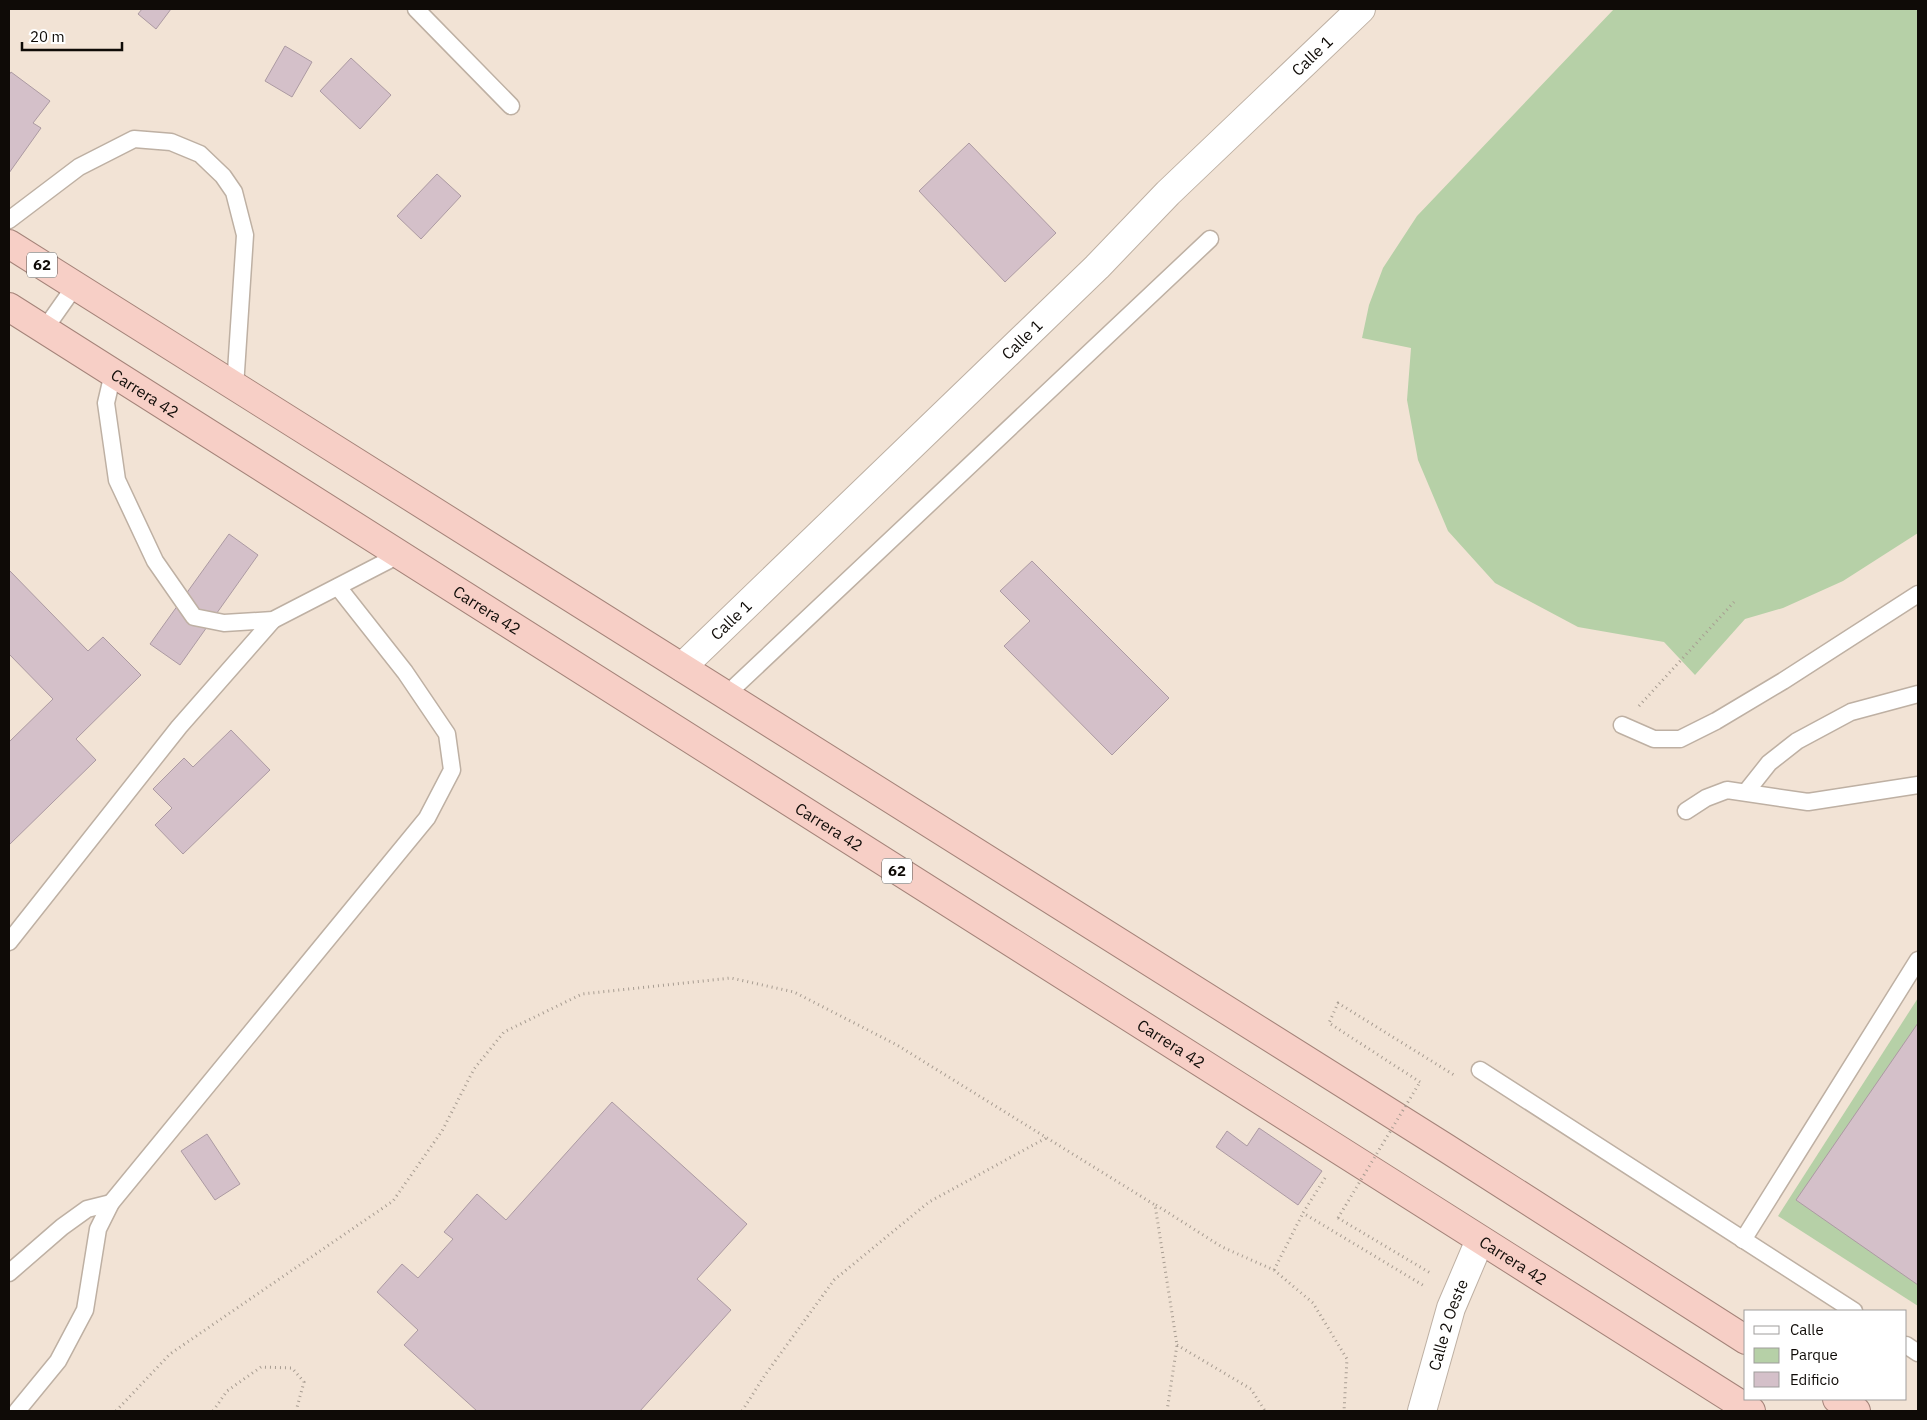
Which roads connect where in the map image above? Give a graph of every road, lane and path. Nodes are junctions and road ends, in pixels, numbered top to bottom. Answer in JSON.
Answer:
{"nodes":[{"id":1,"x":416,"y":9,"type":"edge"},
{"id":2,"x":1361,"y":9,"type":"edge"},
{"id":3,"x":511,"y":106,"type":"dead end"},
{"id":4,"x":9,"y":220,"type":"edge"},
{"id":5,"x":1210,"y":239,"type":"dead end"},
{"id":6,"x":9,"y":244,"type":"edge"},
{"id":7,"x":75,"y":286,"type":"junction"},
{"id":8,"x":9,"y":307,"type":"edge"},
{"id":9,"x":44,"y":330,"type":"junction"},
{"id":10,"x":113,"y":374,"type":"junction"},
{"id":11,"x":235,"y":387,"type":"junction"},
{"id":12,"x":399,"y":555,"type":"junction"},
{"id":13,"x":338,"y":587,"type":"junction"},
{"id":14,"x":1918,"y":594,"type":"edge"},
{"id":15,"x":1734,"y":602,"type":"dead end"},
{"id":16,"x":273,"y":620,"type":"junction"},
{"id":17,"x":682,"y":667,"type":"junction"},
{"id":18,"x":1918,"y":694,"type":"edge"},
{"id":19,"x":726,"y":695,"type":"junction"},
{"id":20,"x":1622,"y":725,"type":"joint"},
{"id":21,"x":1918,"y":785,"type":"edge"},
{"id":22,"x":1746,"y":792,"type":"junction"},
{"id":23,"x":1686,"y":811,"type":"dead end"},
{"id":24,"x":9,"y":942,"type":"edge"},
{"id":25,"x":1918,"y":960,"type":"edge"},
{"id":26,"x":1480,"y":1070,"type":"dead end"},
{"id":27,"x":1457,"y":1076,"type":"dead end"},
{"id":28,"x":1047,"y":1138,"type":"junction"},
{"id":29,"x":1341,"y":1152,"type":"junction"},
{"id":30,"x":110,"y":1204,"type":"junction"},
{"id":31,"x":1156,"y":1205,"type":"junction"},
{"id":32,"x":1304,"y":1213,"type":"junction"},
{"id":33,"x":1480,"y":1240,"type":"junction"},
{"id":34,"x":1743,"y":1240,"type":"junction"},
{"id":35,"x":1274,"y":1270,"type":"junction"},
{"id":36,"x":9,"y":1273,"type":"edge"},
{"id":37,"x":1437,"y":1277,"type":"dead end"},
{"id":38,"x":1432,"y":1282,"type":"dead end"},
{"id":39,"x":1852,"y":1310,"type":"edge"},
{"id":40,"x":1744,"y":1339,"type":"edge"},
{"id":41,"x":1177,"y":1345,"type":"junction"},
{"id":42,"x":1907,"y":1346,"type":"edge"},
{"id":43,"x":1918,"y":1353,"type":"edge"},
{"id":44,"x":1839,"y":1400,"type":"edge"},
{"id":45,"x":17,"y":1411,"type":"edge"},
{"id":46,"x":116,"y":1411,"type":"edge"},
{"id":47,"x":213,"y":1411,"type":"edge"},
{"id":48,"x":296,"y":1411,"type":"edge"},
{"id":49,"x":742,"y":1411,"type":"edge"},
{"id":50,"x":1168,"y":1411,"type":"edge"},
{"id":51,"x":1265,"y":1411,"type":"edge"},
{"id":52,"x":1344,"y":1411,"type":"edge"},
{"id":53,"x":1422,"y":1411,"type":"edge"},
{"id":54,"x":1750,"y":1411,"type":"edge"},
{"id":55,"x":1856,"y":1411,"type":"edge"}],
"edges":[{"from":1,"to":3,"type":"lane"},
{"from":2,"to":17,"type":"street","name":"Calle 1"},
{"from":4,"to":11,"type":"lane"},
{"from":5,"to":19,"type":"lane"},
{"from":6,"to":7,"type":"highway","number":"62"},
{"from":7,"to":9,"type":"lane"},
{"from":7,"to":11,"type":"highway","number":"62"},
{"from":8,"to":9,"type":"highway","name":"Carrera 42","number":"62"},
{"from":9,"to":10,"type":"highway","name":"Carrera 42","number":"62"},
{"from":10,"to":12,"type":"highway","name":"Carrera 42","number":"62"},
{"from":10,"to":16,"type":"lane"},
{"from":11,"to":17,"type":"highway","number":"62"},
{"from":12,"to":13,"type":"lane"},
{"from":12,"to":29,"type":"highway","name":"Carrera 42","number":"62"},
{"from":13,"to":16,"type":"lane"},
{"from":13,"to":30,"type":"lane"},
{"from":14,"to":20,"type":"lane"},
{"from":15,"to":20,"type":"path"},
{"from":16,"to":24,"type":"lane"},
{"from":17,"to":19,"type":"highway","number":"62"},
{"from":18,"to":22,"type":"lane"},
{"from":19,"to":40,"type":"highway","number":"62"},
{"from":21,"to":22,"type":"lane"},
{"from":22,"to":23,"type":"lane"},
{"from":25,"to":34,"type":"lane"},
{"from":26,"to":34,"type":"lane"},
{"from":27,"to":37,"type":"path","bridge":true},
{"from":28,"to":31,"type":"path"},
{"from":28,"to":46,"type":"path"},
{"from":28,"to":49,"type":"path"},
{"from":29,"to":32,"type":"path"},
{"from":29,"to":33,"type":"highway","name":"Carrera 42","number":"62"},
{"from":30,"to":36,"type":"lane"},
{"from":30,"to":45,"type":"lane"},
{"from":31,"to":35,"type":"path"},
{"from":31,"to":41,"type":"path"},
{"from":32,"to":35,"type":"path"},
{"from":32,"to":38,"type":"path"},
{"from":33,"to":53,"type":"street","name":"Calle 2 Oeste"},
{"from":33,"to":54,"type":"highway","name":"Carrera 42","number":"62"},
{"from":34,"to":39,"type":"lane"},
{"from":35,"to":52,"type":"path"},
{"from":41,"to":50,"type":"path"},
{"from":41,"to":51,"type":"path"},
{"from":42,"to":43,"type":"lane"},
{"from":44,"to":55,"type":"highway"},
{"from":47,"to":48,"type":"path"}]}
